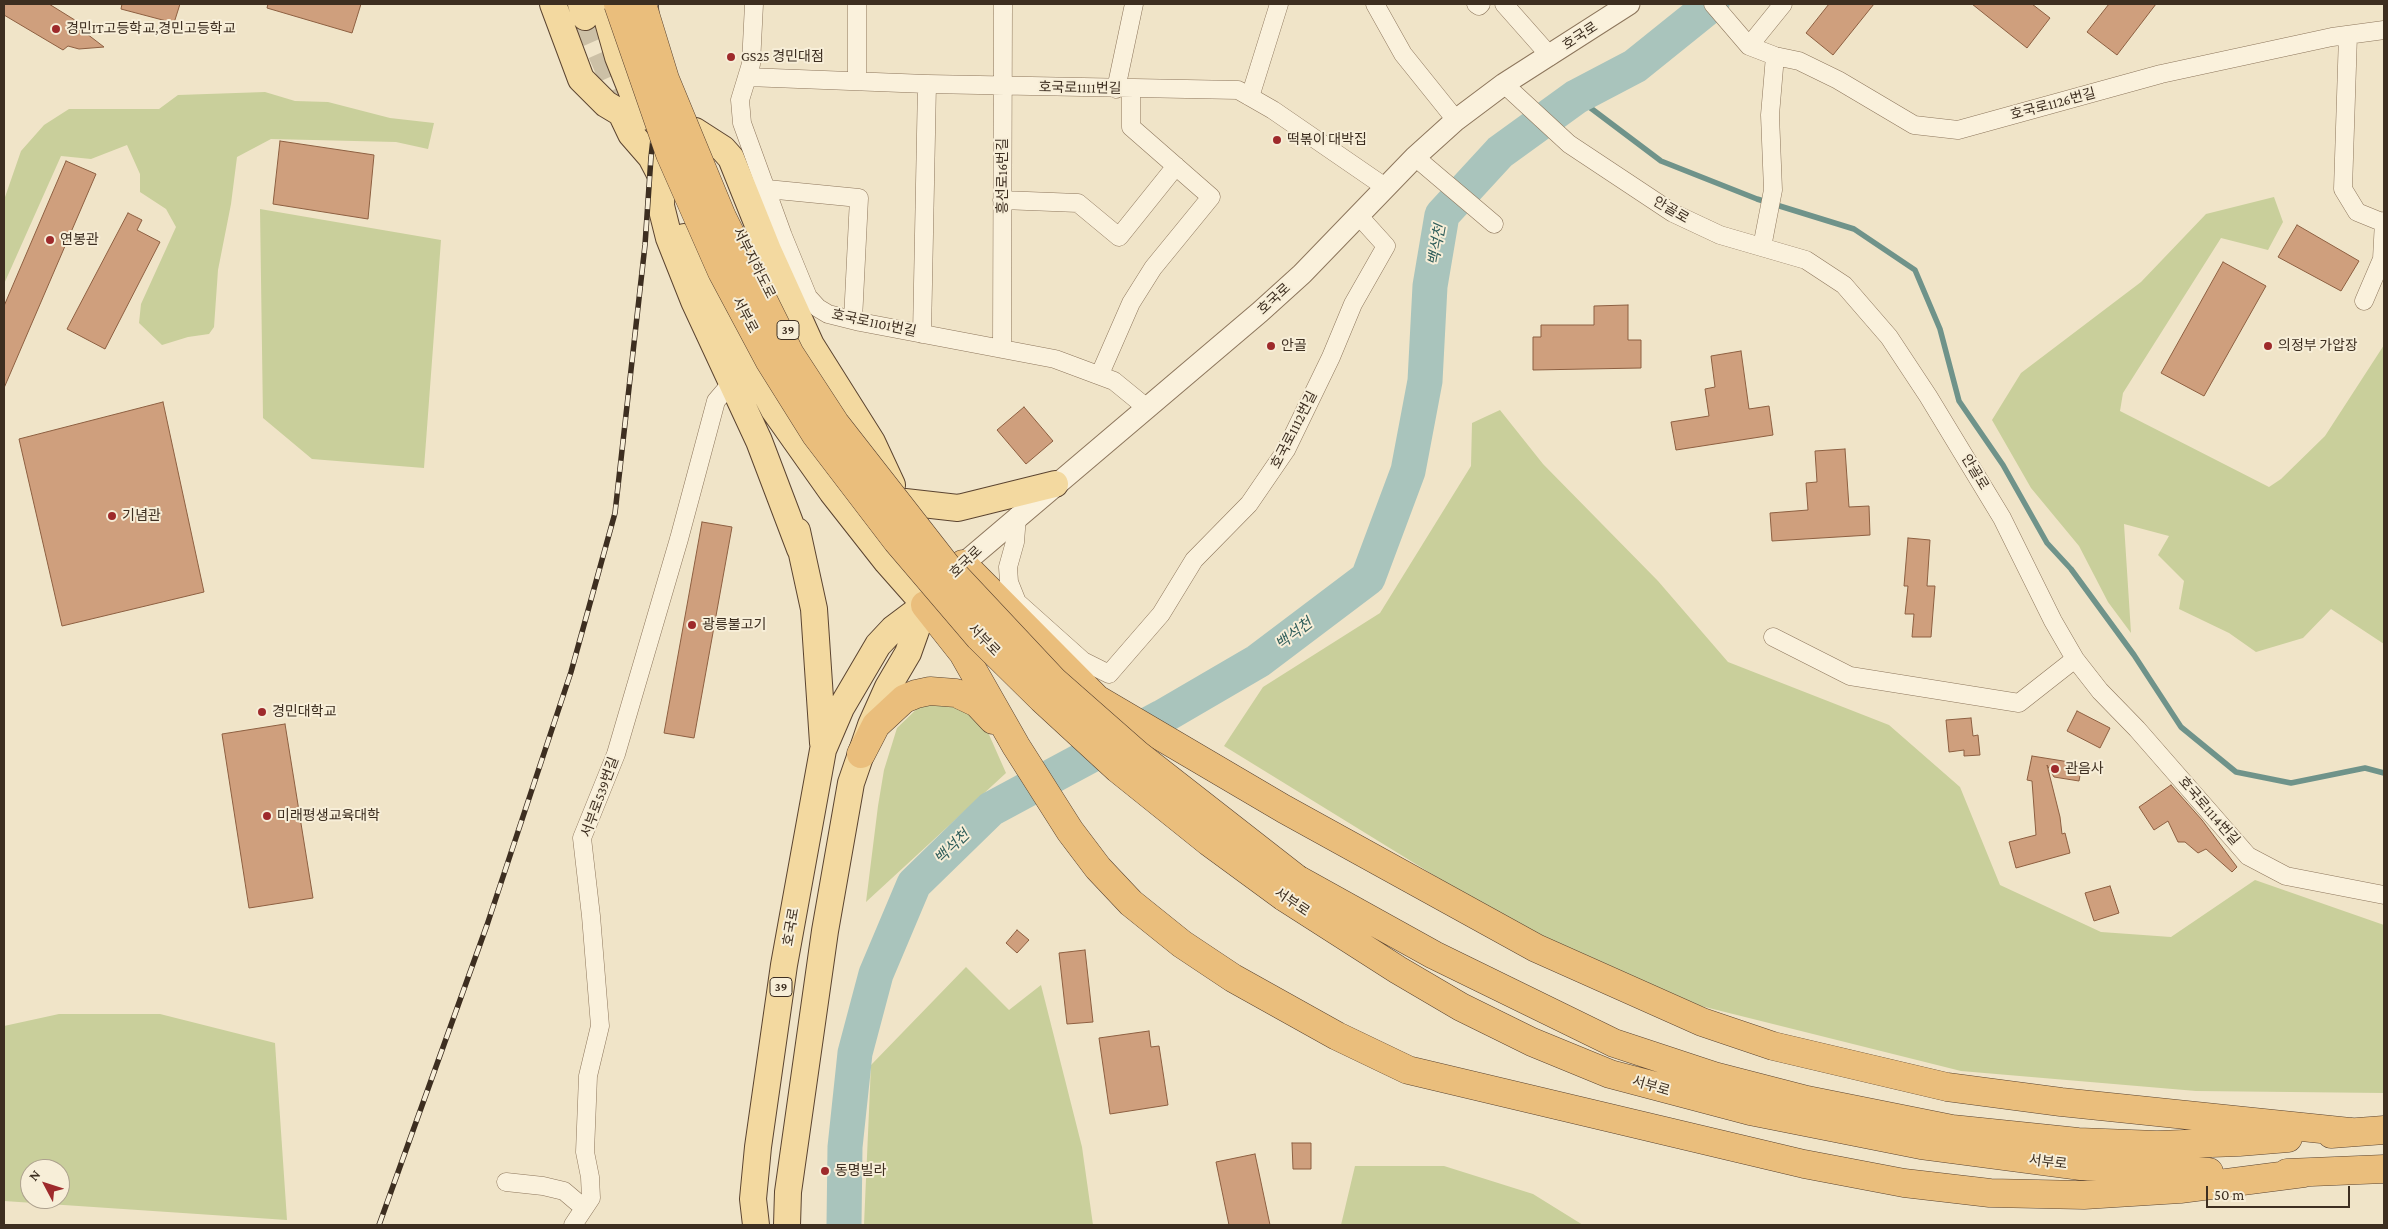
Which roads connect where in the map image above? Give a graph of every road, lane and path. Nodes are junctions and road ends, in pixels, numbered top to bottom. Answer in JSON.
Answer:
{"nodes":[{"id":1,"x":553,"y":4,"type":"edge"},
{"id":2,"x":618,"y":4,"type":"edge"},
{"id":3,"x":642,"y":4,"type":"edge"},
{"id":4,"x":754,"y":4,"type":"edge"},
{"id":5,"x":857,"y":4,"type":"edge"},
{"id":6,"x":1003,"y":4,"type":"edge"},
{"id":7,"x":1134,"y":4,"type":"edge"},
{"id":8,"x":1279,"y":4,"type":"edge"},
{"id":9,"x":1375,"y":4,"type":"edge"},
{"id":10,"x":1476,"y":4,"type":"edge"},
{"id":11,"x":1481,"y":4,"type":"edge"},
{"id":12,"x":1504,"y":4,"type":"edge"},
{"id":13,"x":1714,"y":4,"type":"edge"},
{"id":14,"x":1783,"y":4,"type":"edge"},
{"id":15,"x":1626,"y":5,"type":"edge"},
{"id":16,"x":590,"y":8,"type":"edge"},
{"id":17,"x":2384,"y":30,"type":"edge"},
{"id":18,"x":2348,"y":35,"type":"junction"},
{"id":19,"x":1744,"y":42,"type":"junction"},
{"id":20,"x":1550,"y":56,"type":"junction"},
{"id":21,"x":1775,"y":56,"type":"junction"},
{"id":22,"x":747,"y":77,"type":"junction"},
{"id":23,"x":857,"y":81,"type":"junction"},
{"id":24,"x":927,"y":84,"type":"junction"},
{"id":25,"x":1504,"y":84,"type":"junction"},
{"id":26,"x":1003,"y":86,"type":"junction"},
{"id":27,"x":1123,"y":89,"type":"junction"},
{"id":28,"x":1250,"y":97,"type":"junction"},
{"id":29,"x":632,"y":115,"type":"junction"},
{"id":30,"x":1456,"y":120,"type":"junction"},
{"id":31,"x":714,"y":157,"type":"junction"},
{"id":32,"x":1415,"y":157,"type":"junction"},
{"id":33,"x":1176,"y":166,"type":"junction"},
{"id":34,"x":662,"y":178,"type":"junction"},
{"id":35,"x":1385,"y":187,"type":"junction"},
{"id":36,"x":767,"y":190,"type":"junction"},
{"id":37,"x":1002,"y":200,"type":"junction"},
{"id":38,"x":1358,"y":215,"type":"junction"},
{"id":39,"x":2384,"y":222,"type":"edge"},
{"id":40,"x":1494,"y":224,"type":"dead end"},
{"id":41,"x":684,"y":237,"type":"dead end"},
{"id":42,"x":1762,"y":246,"type":"junction"},
{"id":43,"x":2364,"y":301,"type":"dead end"},
{"id":44,"x":853,"y":320,"type":"junction"},
{"id":45,"x":922,"y":334,"type":"junction"},
{"id":46,"x":1002,"y":349,"type":"junction"},
{"id":47,"x":1100,"y":374,"type":"junction"},
{"id":48,"x":733,"y":381,"type":"junction"},
{"id":49,"x":1147,"y":408,"type":"junction"},
{"id":50,"x":774,"y":410,"type":"junction"},
{"id":51,"x":1055,"y":484,"type":"junction"},
{"id":52,"x":893,"y":488,"type":"junction"},
{"id":53,"x":1017,"y":516,"type":"junction"},
{"id":54,"x":800,"y":549,"type":"junction"},
{"id":55,"x":970,"y":557,"type":"junction"},
{"id":56,"x":925,"y":605,"type":"junction"},
{"id":57,"x":1773,"y":637,"type":"dead end"},
{"id":58,"x":2075,"y":660,"type":"junction"},
{"id":59,"x":1016,"y":746,"type":"junction"},
{"id":60,"x":823,"y":750,"type":"junction"},
{"id":61,"x":861,"y":754,"type":"junction"},
{"id":62,"x":1290,"y":888,"type":"junction"},
{"id":63,"x":2384,"y":895,"type":"edge"},
{"id":64,"x":2384,"y":1130,"type":"edge"},
{"id":65,"x":2350,"y":1132,"type":"junction"},
{"id":66,"x":2384,"y":1169,"type":"edge"},
{"id":67,"x":2304,"y":1173,"type":"junction"},
{"id":68,"x":506,"y":1182,"type":"dead end"},
{"id":69,"x":584,"y":1208,"type":"junction"},
{"id":70,"x":572,"y":1225,"type":"edge"},
{"id":71,"x":756,"y":1225,"type":"edge"},
{"id":72,"x":788,"y":1225,"type":"edge"}],
"edges":[{"from":1,"to":29,"type":"main road"},
{"from":2,"to":62,"type":"highway","name":"서부로","bridge":true},
{"from":3,"to":62,"type":"highway","name":"서부로","bridge":true},
{"from":4,"to":22,"type":"street","name":"호국로1101번길"},
{"from":5,"to":23,"type":"street"},
{"from":6,"to":26,"type":"street","name":"흥선로16번길"},
{"from":7,"to":27,"type":"street"},
{"from":8,"to":28,"type":"street"},
{"from":9,"to":30,"type":"street"},
{"from":10,"to":11,"type":"street"},
{"from":12,"to":20,"type":"street"},
{"from":13,"to":19,"type":"street"},
{"from":14,"to":19,"type":"street"},
{"from":15,"to":20,"type":"street","name":"호국로"},
{"from":16,"to":29,"type":"main road"},
{"from":17,"to":18,"type":"street","name":"호국로1126번길"},
{"from":18,"to":21,"type":"street","name":"호국로1126번길"},
{"from":18,"to":39,"type":"street"},
{"from":19,"to":21,"type":"street","name":"호국로1126번길"},
{"from":20,"to":25,"type":"street","name":"호국로"},
{"from":21,"to":42,"type":"street"},
{"from":22,"to":23,"type":"street","name":"호국로1111번길"},
{"from":22,"to":36,"type":"street","name":"호국로1101번길"},
{"from":23,"to":24,"type":"street","name":"호국로1111번길"},
{"from":24,"to":26,"type":"street","name":"호국로1111번길"},
{"from":24,"to":45,"type":"street"},
{"from":25,"to":30,"type":"street","name":"호국로"},
{"from":25,"to":42,"type":"street","name":"안골로"},
{"from":26,"to":27,"type":"street","name":"호국로1111번길"},
{"from":26,"to":37,"type":"street","name":"흥선로16번길"},
{"from":27,"to":28,"type":"street","name":"호국로1111번길"},
{"from":27,"to":33,"type":"street"},
{"from":28,"to":35,"type":"street","name":"호국로1111번길"},
{"from":29,"to":31,"type":"main road"},
{"from":29,"to":34,"type":"main road"},
{"from":30,"to":32,"type":"street","name":"호국로"},
{"from":31,"to":34,"type":"main road"},
{"from":31,"to":52,"type":"main road"},
{"from":32,"to":35,"type":"street","name":"호국로"},
{"from":32,"to":40,"type":"street"},
{"from":33,"to":37,"type":"street"},
{"from":33,"to":47,"type":"street"},
{"from":34,"to":48,"type":"main road"},
{"from":35,"to":38,"type":"street","name":"호국로"},
{"from":36,"to":44,"type":"street","name":"호국로1101번길"},
{"from":36,"to":44,"type":"street"},
{"from":37,"to":46,"type":"street","name":"흥선로16번길"},
{"from":38,"to":49,"type":"street","name":"호국로"},
{"from":38,"to":53,"type":"street","name":"호국로1112번길"},
{"from":39,"to":43,"type":"street"},
{"from":41,"to":50,"type":"main road","number":"39"},
{"from":42,"to":58,"type":"street","name":"안골로"},
{"from":44,"to":45,"type":"street","name":"호국로1101번길"},
{"from":45,"to":46,"type":"street","name":"호국로1101번길"},
{"from":46,"to":47,"type":"street","name":"호국로1101번길"},
{"from":47,"to":49,"type":"street","name":"호국로1101번길"},
{"from":48,"to":54,"type":"main road"},
{"from":48,"to":69,"type":"street","name":"서부로539번길"},
{"from":49,"to":51,"type":"street","name":"호국로"},
{"from":50,"to":54,"type":"main road","number":"39"},
{"from":50,"to":56,"type":"main road","number":"39"},
{"from":51,"to":52,"type":"main road"},
{"from":51,"to":53,"type":"street","name":"호국로"},
{"from":52,"to":55,"type":"main road"},
{"from":53,"to":55,"type":"street","name":"호국로"},
{"from":54,"to":60,"type":"main road","number":"39"},
{"from":55,"to":56,"type":"main road","name":"호국로","number":"39"},
{"from":55,"to":65,"type":"highway"},
{"from":56,"to":59,"type":"highway"},
{"from":56,"to":60,"type":"main road","name":"호국로","number":"39"},
{"from":56,"to":61,"type":"main road","name":"호국로","number":"39"},
{"from":57,"to":58,"type":"street"},
{"from":58,"to":63,"type":"street","name":"호국로1114번길"},
{"from":59,"to":61,"type":"highway"},
{"from":59,"to":67,"type":"highway"},
{"from":60,"to":71,"type":"main road","name":"호국로","number":"39"},
{"from":61,"to":72,"type":"main road","name":"호국로","number":"39"},
{"from":62,"to":65,"type":"highway","name":"서부로"},
{"from":62,"to":67,"type":"highway","name":"서부로"},
{"from":64,"to":65,"type":"highway","name":"서부로"},
{"from":66,"to":67,"type":"highway","name":"서부로"},
{"from":68,"to":69,"type":"street"},
{"from":69,"to":70,"type":"street","name":"서부로539번길"}]}
